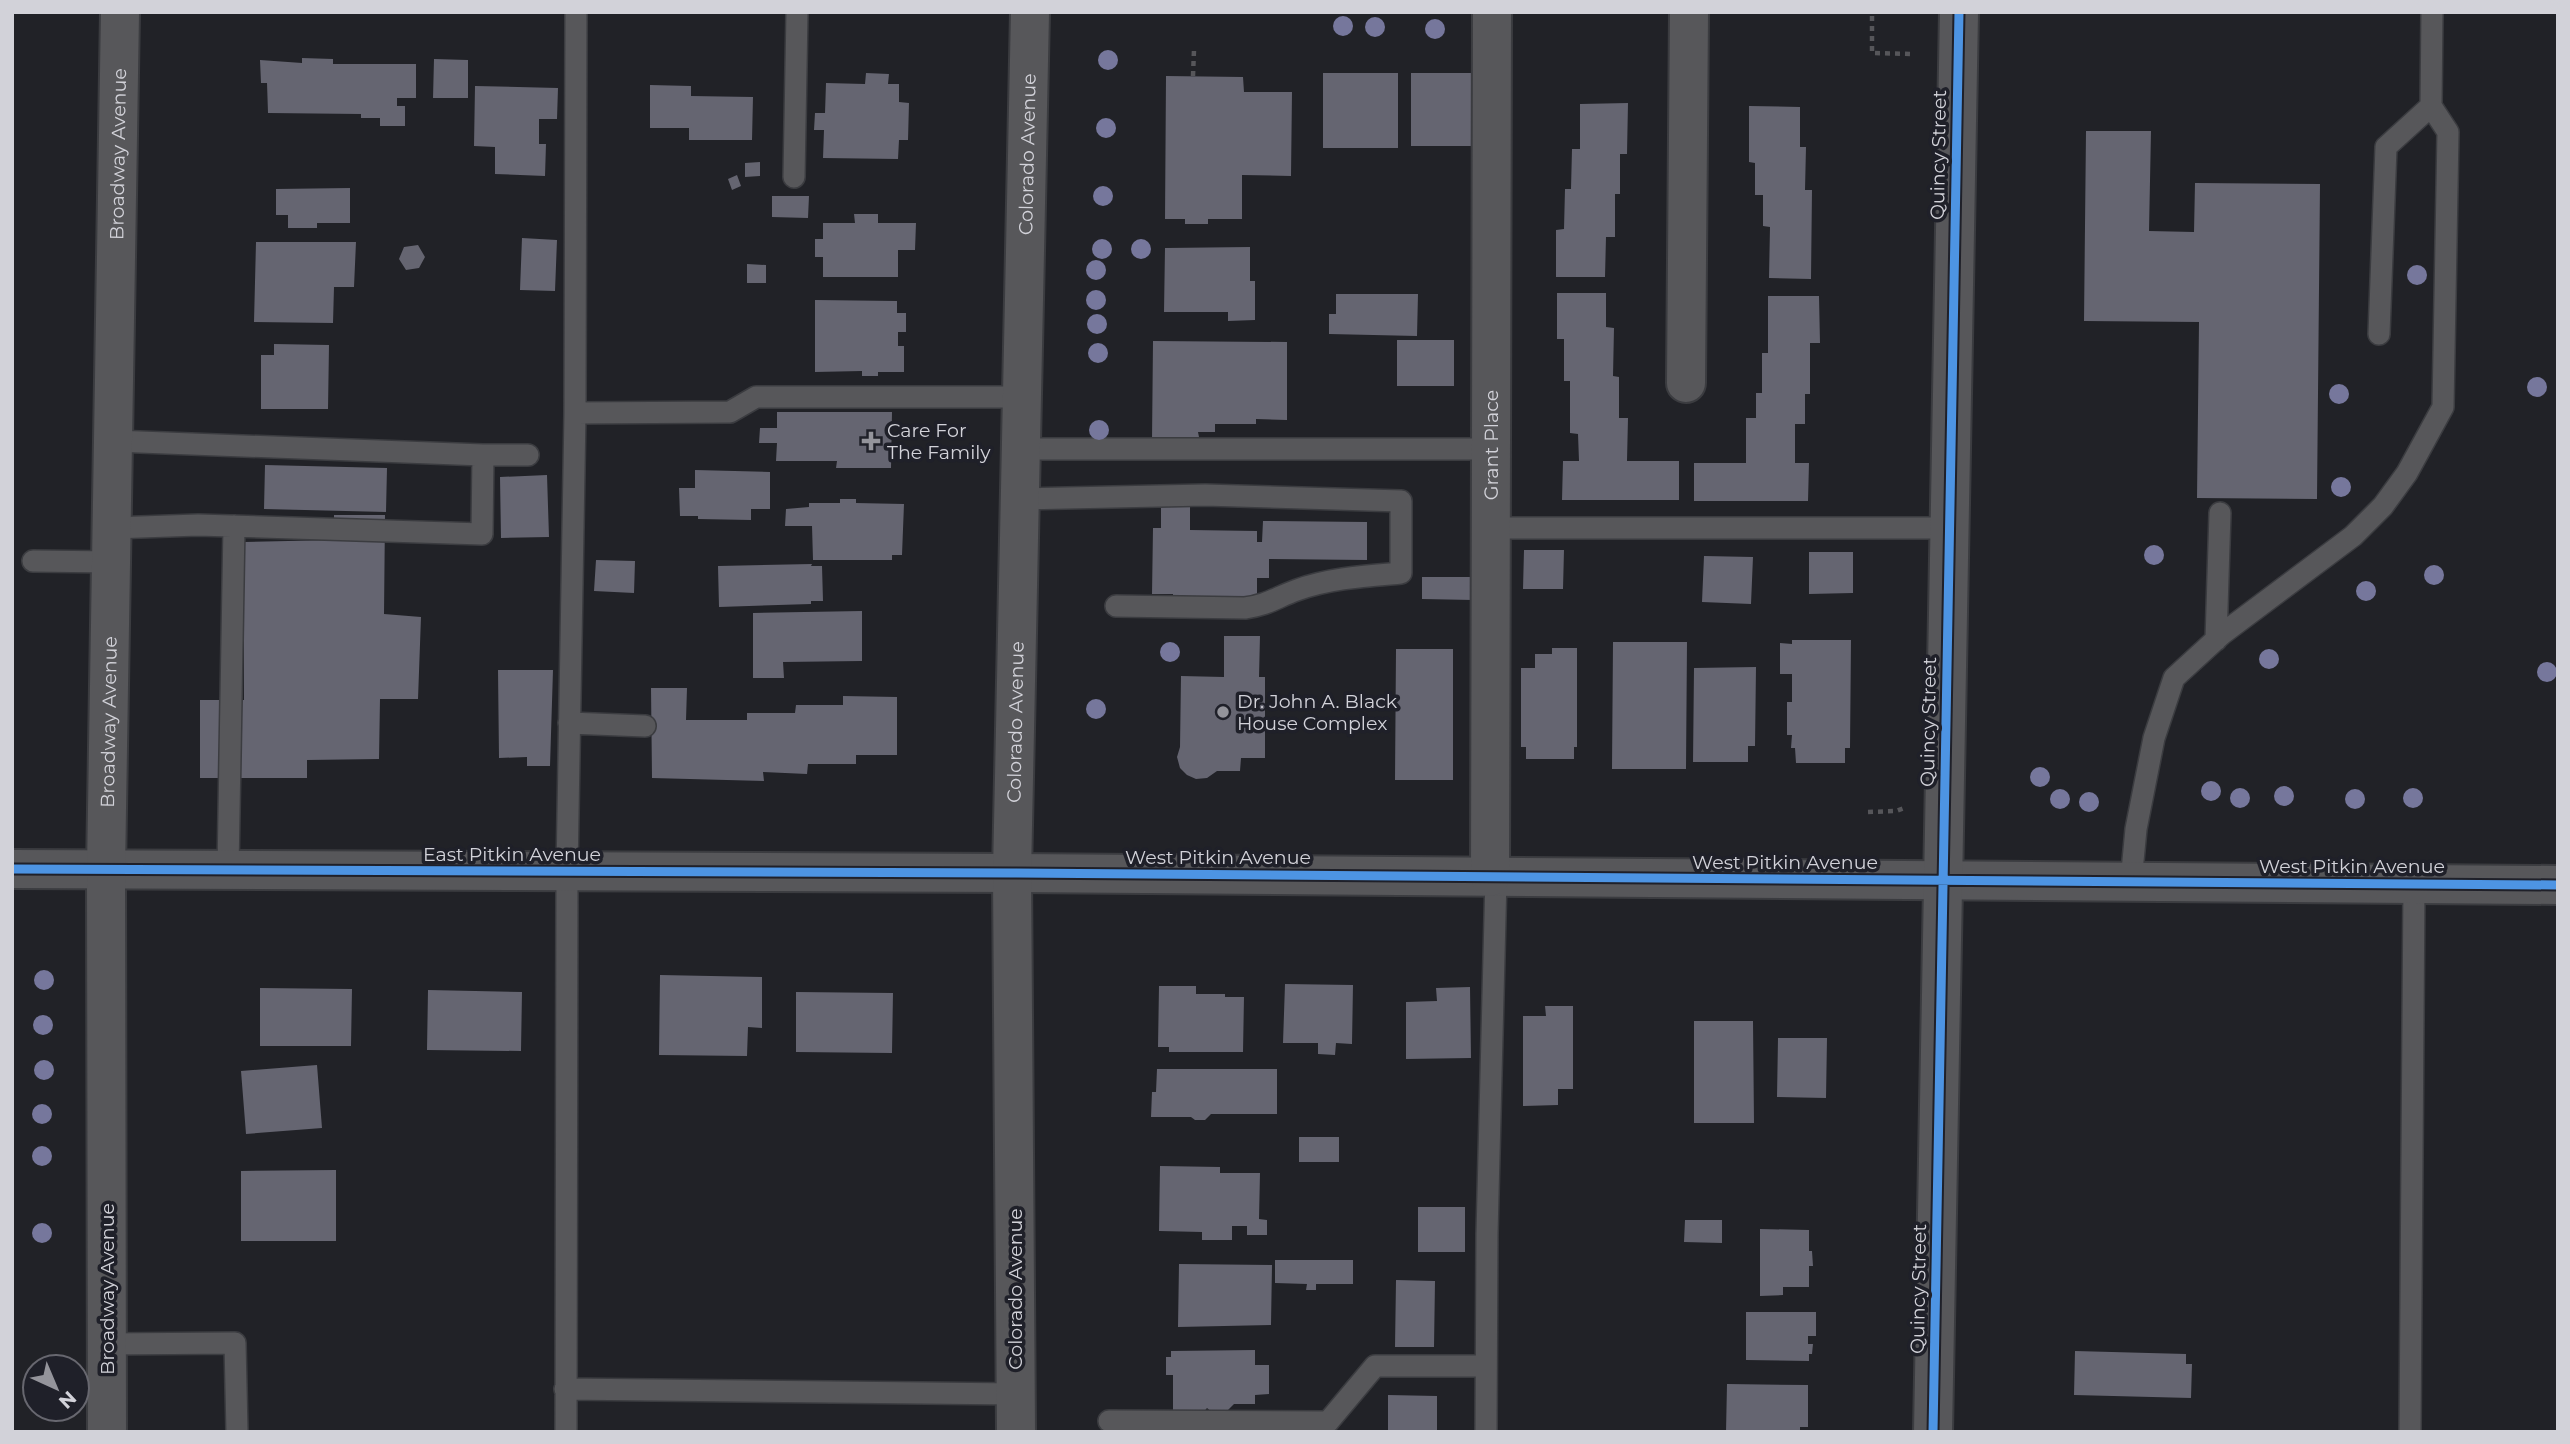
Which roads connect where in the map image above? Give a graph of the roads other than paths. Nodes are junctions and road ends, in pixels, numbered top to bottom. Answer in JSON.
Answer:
{"nodes":[{"id":1,"x":120,"y":12,"type":"edge"},
{"id":2,"x":576,"y":12,"type":"edge"},
{"id":3,"x":797,"y":12,"type":"edge"},
{"id":4,"x":1030,"y":12,"type":"edge"},
{"id":5,"x":1492,"y":12,"type":"edge"},
{"id":6,"x":1689,"y":12,"type":"edge"},
{"id":7,"x":1959,"y":12,"type":"edge"},
{"id":8,"x":2432,"y":12,"type":"edge"},
{"id":9,"x":2431,"y":106,"type":"junction"},
{"id":10,"x":794,"y":177,"type":"dead end"},
{"id":11,"x":2379,"y":334,"type":"dead end"},
{"id":12,"x":1686,"y":383,"type":"dead end"},
{"id":13,"x":1022,"y":397,"type":"junction"},
{"id":14,"x":575,"y":413,"type":"junction"},
{"id":15,"x":114,"y":441,"type":"junction"},
{"id":16,"x":1021,"y":449,"type":"junction"},
{"id":17,"x":1491,"y":449,"type":"junction"},
{"id":18,"x":483,"y":455,"type":"junction"},
{"id":19,"x":528,"y":455,"type":"dead end"},
{"id":20,"x":1020,"y":499,"type":"junction"},
{"id":21,"x":2220,"y":513,"type":"dead end"},
{"id":22,"x":234,"y":526,"type":"junction"},
{"id":23,"x":1491,"y":528,"type":"junction"},
{"id":24,"x":1949,"y":528,"type":"junction"},
{"id":25,"x":112,"y":545,"type":"junction"},
{"id":26,"x":33,"y":561,"type":"dead end"},
{"id":27,"x":1116,"y":606,"type":"dead end"},
{"id":28,"x":2216,"y":640,"type":"junction"},
{"id":29,"x":569,"y":723,"type":"junction"},
{"id":30,"x":645,"y":726,"type":"dead end"},
{"id":31,"x":12,"y":869,"type":"edge"},
{"id":32,"x":106,"y":870,"type":"junction"},
{"id":33,"x":228,"y":870,"type":"junction"},
{"id":34,"x":567,"y":871,"type":"junction"},
{"id":35,"x":1012,"y":873,"type":"junction"},
{"id":36,"x":1493,"y":877,"type":"junction"},
{"id":37,"x":1942,"y":881,"type":"junction"},
{"id":38,"x":2131,"y":882,"type":"junction"},
{"id":39,"x":2414,"y":884,"type":"junction"},
{"id":40,"x":2558,"y":886,"type":"edge"},
{"id":41,"x":107,"y":1344,"type":"junction"},
{"id":42,"x":1486,"y":1366,"type":"junction"},
{"id":43,"x":565,"y":1389,"type":"junction"},
{"id":44,"x":1016,"y":1394,"type":"junction"},
{"id":45,"x":1109,"y":1421,"type":"dead end"},
{"id":46,"x":107,"y":1432,"type":"edge"},
{"id":47,"x":237,"y":1432,"type":"edge"},
{"id":48,"x":566,"y":1432,"type":"edge"},
{"id":49,"x":1016,"y":1432,"type":"edge"},
{"id":50,"x":1486,"y":1432,"type":"edge"},
{"id":51,"x":1933,"y":1432,"type":"edge"},
{"id":52,"x":2410,"y":1432,"type":"edge"}],
"edges":[{"from":1,"to":15,"type":"street","name":"Broadway Avenue"},
{"from":2,"to":14,"type":"lane"},
{"from":3,"to":10,"type":"lane"},
{"from":4,"to":13,"type":"street","name":"Colorado Avenue"},
{"from":5,"to":17,"type":"street","name":"Grant Place"},
{"from":6,"to":12,"type":"street"},
{"from":7,"to":24,"type":"street","name":"Quincy Street"},
{"from":8,"to":9,"type":"lane"},
{"from":9,"to":11,"type":"lane"},
{"from":9,"to":28,"type":"lane"},
{"from":13,"to":14,"type":"lane"},
{"from":13,"to":16,"type":"street","name":"Colorado Avenue"},
{"from":14,"to":29,"type":"lane"},
{"from":15,"to":18,"type":"lane"},
{"from":15,"to":25,"type":"street","name":"Broadway Avenue"},
{"from":16,"to":17,"type":"lane"},
{"from":16,"to":20,"type":"street","name":"Colorado Avenue"},
{"from":17,"to":23,"type":"street","name":"Grant Place"},
{"from":18,"to":19,"type":"lane"},
{"from":18,"to":22,"type":"lane"},
{"from":20,"to":27,"type":"lane"},
{"from":20,"to":35,"type":"street","name":"Colorado Avenue"},
{"from":21,"to":28,"type":"lane"},
{"from":22,"to":25,"type":"lane"},
{"from":22,"to":33,"type":"lane"},
{"from":23,"to":24,"type":"lane"},
{"from":23,"to":36,"type":"street","name":"Grant Place"},
{"from":24,"to":37,"type":"street","name":"Quincy Street"},
{"from":25,"to":26,"type":"lane"},
{"from":25,"to":32,"type":"street","name":"Broadway Avenue"},
{"from":28,"to":38,"type":"lane"},
{"from":29,"to":30,"type":"lane"},
{"from":29,"to":34,"type":"lane"},
{"from":31,"to":32,"type":"street","name":"East Pitkin Avenue"},
{"from":32,"to":33,"type":"street","name":"East Pitkin Avenue"},
{"from":32,"to":41,"type":"street","name":"Broadway Avenue"},
{"from":33,"to":34,"type":"street","name":"East Pitkin Avenue"},
{"from":34,"to":35,"type":"street","name":"East Pitkin Avenue"},
{"from":34,"to":43,"type":"lane"},
{"from":35,"to":36,"type":"street","name":"West Pitkin Avenue"},
{"from":35,"to":44,"type":"street","name":"Colorado Avenue"},
{"from":36,"to":37,"type":"street","name":"West Pitkin Avenue"},
{"from":36,"to":42,"type":"lane"},
{"from":37,"to":38,"type":"street","name":"West Pitkin Avenue"},
{"from":37,"to":51,"type":"street","name":"Quincy Street"},
{"from":38,"to":39,"type":"street","name":"West Pitkin Avenue"},
{"from":39,"to":40,"type":"street","name":"West Pitkin Avenue"},
{"from":39,"to":52,"type":"lane"},
{"from":41,"to":46,"type":"street","name":"Broadway Avenue"},
{"from":41,"to":47,"type":"lane"},
{"from":42,"to":45,"type":"lane"},
{"from":42,"to":50,"type":"lane"},
{"from":43,"to":44,"type":"lane"},
{"from":43,"to":48,"type":"lane"},
{"from":44,"to":49,"type":"street","name":"Colorado Avenue"}]}
